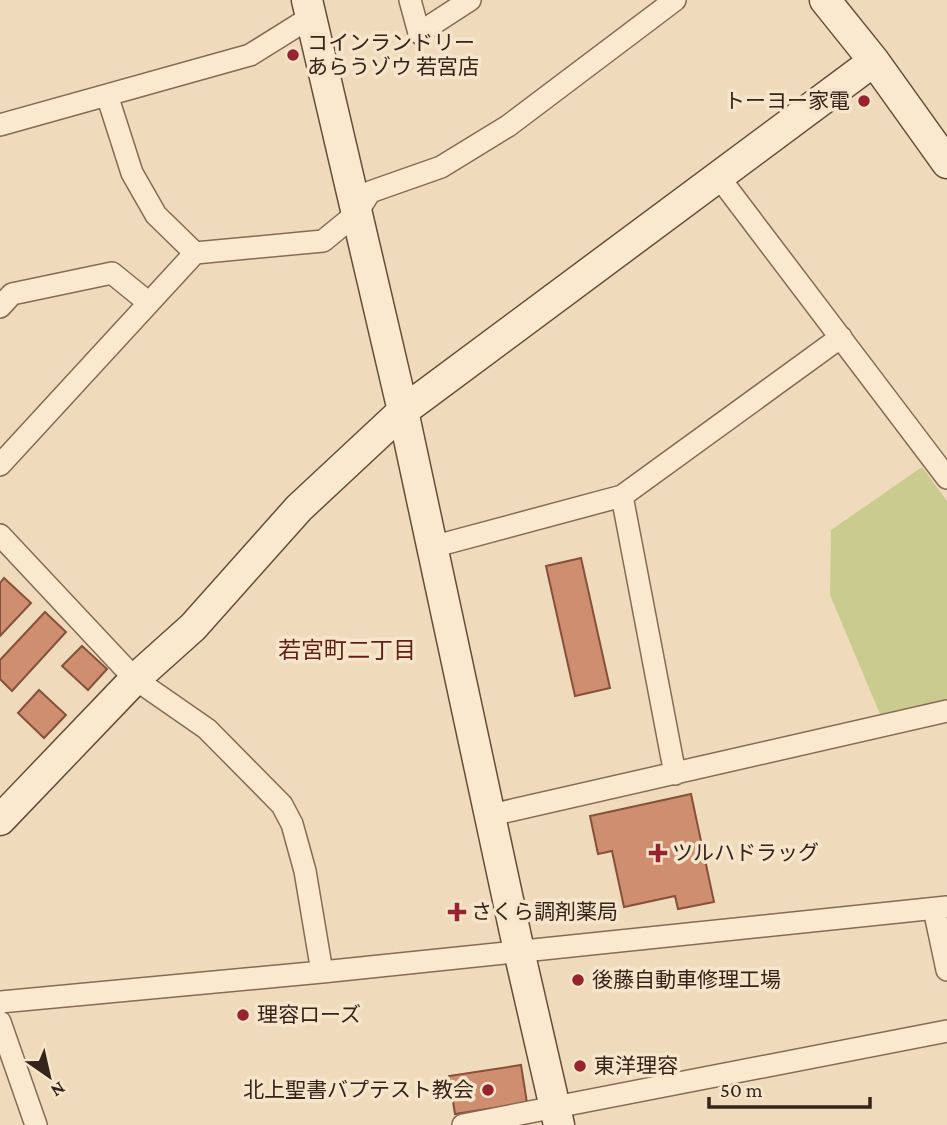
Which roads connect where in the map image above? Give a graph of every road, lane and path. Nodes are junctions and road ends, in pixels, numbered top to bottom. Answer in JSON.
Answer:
{"nodes":[{"id":1,"x":410,"y":0,"type":"edge"},
{"id":2,"x":470,"y":0,"type":"edge"},
{"id":3,"x":675,"y":0,"type":"edge"},
{"id":4,"x":825,"y":0,"type":"edge"},
{"id":5,"x":309,"y":8,"type":"edge"},
{"id":6,"x":874,"y":61,"type":"junction"},
{"id":7,"x":107,"y":95,"type":"junction"},
{"id":8,"x":0,"y":125,"type":"edge"},
{"id":9,"x":947,"y":163,"type":"edge"},
{"id":10,"x":718,"y":176,"type":"junction"},
{"id":11,"x":356,"y":214,"type":"junction"},
{"id":12,"x":195,"y":253,"type":"junction"},
{"id":13,"x":149,"y":303,"type":"junction"},
{"id":14,"x":0,"y":307,"type":"edge"},
{"id":15,"x":841,"y":337,"type":"junction"},
{"id":16,"x":404,"y":411,"type":"junction"},
{"id":17,"x":0,"y":465,"type":"edge"},
{"id":18,"x":947,"y":478,"type":"edge"},
{"id":19,"x":622,"y":496,"type":"junction"},
{"id":20,"x":0,"y":536,"type":"edge"},
{"id":21,"x":432,"y":547,"type":"junction"},
{"id":22,"x":135,"y":679,"type":"junction"},
{"id":23,"x":947,"y":710,"type":"edge"},
{"id":24,"x":675,"y":774,"type":"junction"},
{"id":25,"x":491,"y":815,"type":"junction"},
{"id":26,"x":0,"y":820,"type":"edge"},
{"id":27,"x":941,"y":908,"type":"edge"},
{"id":28,"x":519,"y":951,"type":"junction"},
{"id":29,"x":947,"y":970,"type":"edge"},
{"id":30,"x":322,"y":972,"type":"junction"},
{"id":31,"x":0,"y":1002,"type":"edge"},
{"id":32,"x":0,"y":1022,"type":"edge"},
{"id":33,"x":947,"y":1031,"type":"edge"},
{"id":34,"x":558,"y":1117,"type":"edge"},
{"id":35,"x":36,"y":1125,"type":"edge"},
{"id":36,"x":463,"y":1125,"type":"edge"}],
"edges":[{"from":1,"to":2,"type":"street"},
{"from":3,"to":11,"type":"street"},
{"from":4,"to":6,"type":"street"},
{"from":5,"to":7,"type":"street"},
{"from":5,"to":11,"type":"street"},
{"from":6,"to":9,"type":"street"},
{"from":6,"to":10,"type":"street"},
{"from":7,"to":8,"type":"street"},
{"from":7,"to":12,"type":"street"},
{"from":10,"to":15,"type":"street"},
{"from":10,"to":16,"type":"street"},
{"from":11,"to":12,"type":"street"},
{"from":11,"to":16,"type":"street"},
{"from":12,"to":13,"type":"street"},
{"from":13,"to":14,"type":"street"},
{"from":13,"to":17,"type":"street"},
{"from":15,"to":18,"type":"street"},
{"from":15,"to":19,"type":"street"},
{"from":16,"to":21,"type":"street"},
{"from":16,"to":22,"type":"street"},
{"from":19,"to":21,"type":"street"},
{"from":19,"to":24,"type":"street"},
{"from":20,"to":22,"type":"street"},
{"from":21,"to":25,"type":"street"},
{"from":22,"to":26,"type":"street"},
{"from":22,"to":30,"type":"street"},
{"from":23,"to":24,"type":"street"},
{"from":24,"to":25,"type":"street"},
{"from":25,"to":28,"type":"street"},
{"from":27,"to":28,"type":"street"},
{"from":27,"to":29,"type":"street"},
{"from":28,"to":30,"type":"street"},
{"from":28,"to":34,"type":"street"},
{"from":30,"to":31,"type":"street"},
{"from":32,"to":35,"type":"street"},
{"from":33,"to":34,"type":"street"},
{"from":34,"to":36,"type":"street"}]}
